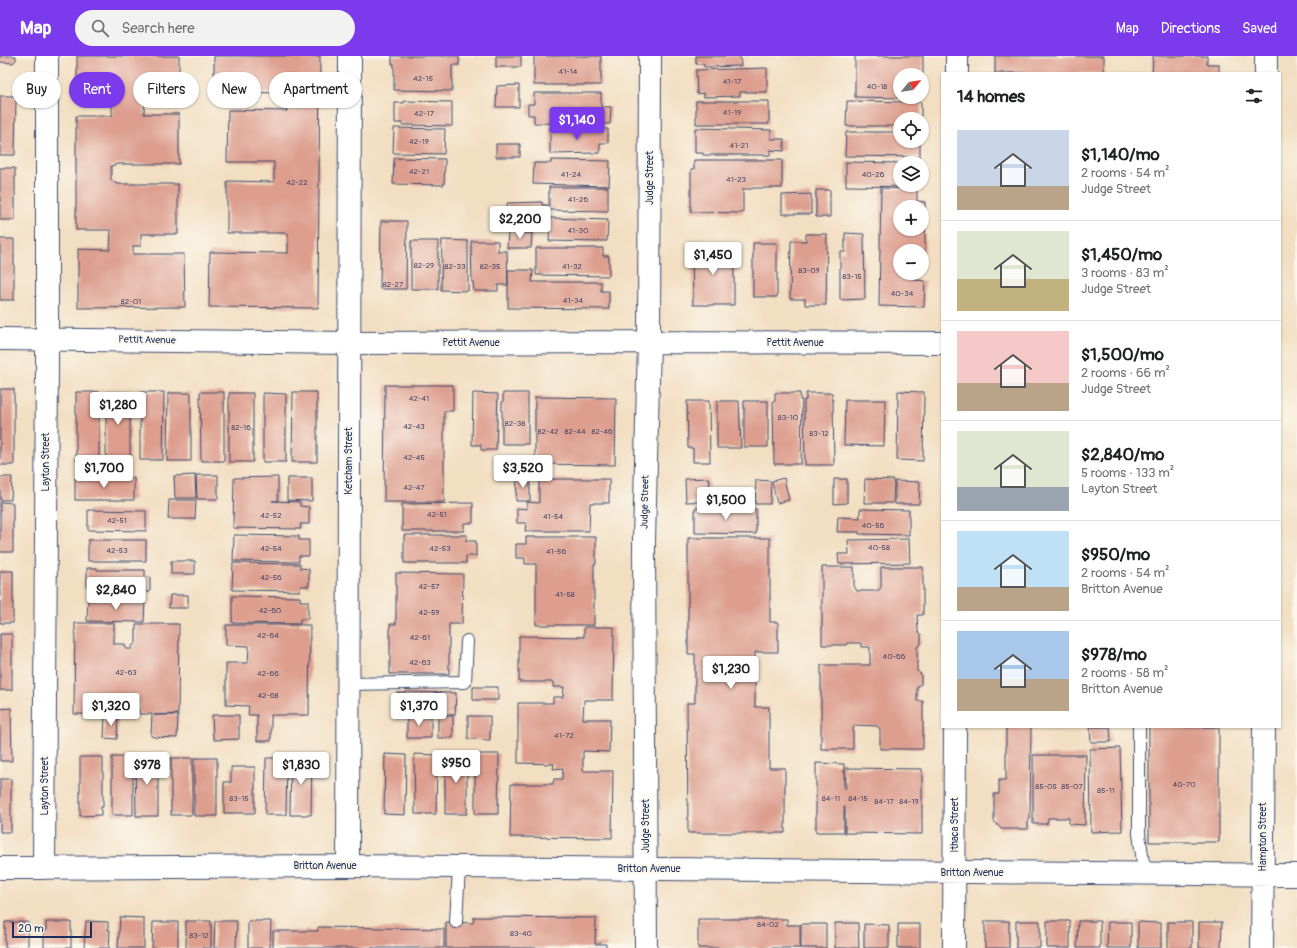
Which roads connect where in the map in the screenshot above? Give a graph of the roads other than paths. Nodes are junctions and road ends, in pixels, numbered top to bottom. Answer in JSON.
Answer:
{"nodes":[{"id":1,"x":47,"y":56,"type":"edge"},
{"id":2,"x":350,"y":56,"type":"edge"},
{"id":3,"x":650,"y":56,"type":"edge"},
{"id":4,"x":957,"y":56,"type":"edge"},
{"id":5,"x":1266,"y":56,"type":"edge"},
{"id":6,"x":957,"y":72,"type":"edge"},
{"id":7,"x":1266,"y":72,"type":"edge"},
{"id":8,"x":0,"y":338,"type":"edge"},
{"id":9,"x":47,"y":338,"type":"junction"},
{"id":10,"x":649,"y":342,"type":"junction"},
{"id":11,"x":349,"y":343,"type":"junction"},
{"id":12,"x":941,"y":343,"type":"edge"},
{"id":13,"x":467,"y":641,"type":"dead end"},
{"id":14,"x":348,"y":684,"type":"junction"},
{"id":15,"x":956,"y":728,"type":"edge"},
{"id":16,"x":1139,"y":728,"type":"edge"},
{"id":17,"x":1264,"y":728,"type":"edge"},
{"id":18,"x":348,"y":866,"type":"junction"},
{"id":19,"x":0,"y":868,"type":"edge"},
{"id":20,"x":44,"y":868,"type":"junction"},
{"id":21,"x":458,"y":868,"type":"junction"},
{"id":22,"x":646,"y":869,"type":"junction"},
{"id":23,"x":954,"y":872,"type":"junction"},
{"id":24,"x":1149,"y":874,"type":"junction"},
{"id":25,"x":1263,"y":875,"type":"junction"},
{"id":26,"x":1297,"y":875,"type":"edge"},
{"id":27,"x":456,"y":922,"type":"dead end"},
{"id":28,"x":646,"y":948,"type":"edge"},
{"id":29,"x":954,"y":948,"type":"edge"},
{"id":30,"x":1262,"y":948,"type":"edge"}],
"edges":[{"from":1,"to":9,"type":"street","name":"Layton Street"},
{"from":2,"to":11,"type":"street","name":"Ketcham Street"},
{"from":3,"to":10,"type":"street","name":"Judge Street"},
{"from":4,"to":6,"type":"street"},
{"from":5,"to":7,"type":"street"},
{"from":8,"to":9,"type":"street","name":"Pettit Avenue"},
{"from":9,"to":11,"type":"street","name":"Pettit Avenue"},
{"from":9,"to":20,"type":"street","name":"Layton Street"},
{"from":10,"to":11,"type":"street","name":"Pettit Avenue"},
{"from":10,"to":12,"type":"street","name":"Pettit Avenue"},
{"from":10,"to":22,"type":"street","name":"Judge Street"},
{"from":11,"to":14,"type":"street","name":"Ketcham Street"},
{"from":13,"to":14,"type":"lane"},
{"from":14,"to":18,"type":"street","name":"Ketcham Street"},
{"from":15,"to":23,"type":"street","name":"Ithaca Street"},
{"from":16,"to":24,"type":"lane"},
{"from":17,"to":25,"type":"street","name":"Hampton Street"},
{"from":18,"to":20,"type":"street","name":"Britton Avenue"},
{"from":18,"to":21,"type":"street","name":"Britton Avenue"},
{"from":19,"to":20,"type":"street","name":"Britton Avenue"},
{"from":21,"to":22,"type":"street","name":"Britton Avenue"},
{"from":21,"to":27,"type":"lane"},
{"from":22,"to":23,"type":"street","name":"Britton Avenue"},
{"from":22,"to":28,"type":"street","name":"Judge Street"},
{"from":23,"to":24,"type":"street","name":"Britton Avenue"},
{"from":23,"to":29,"type":"street","name":"Ithaca Street"},
{"from":24,"to":25,"type":"street","name":"Britton Avenue"},
{"from":25,"to":26,"type":"street","name":"Britton Avenue"},
{"from":25,"to":30,"type":"street","name":"Hampton Street"}]}
